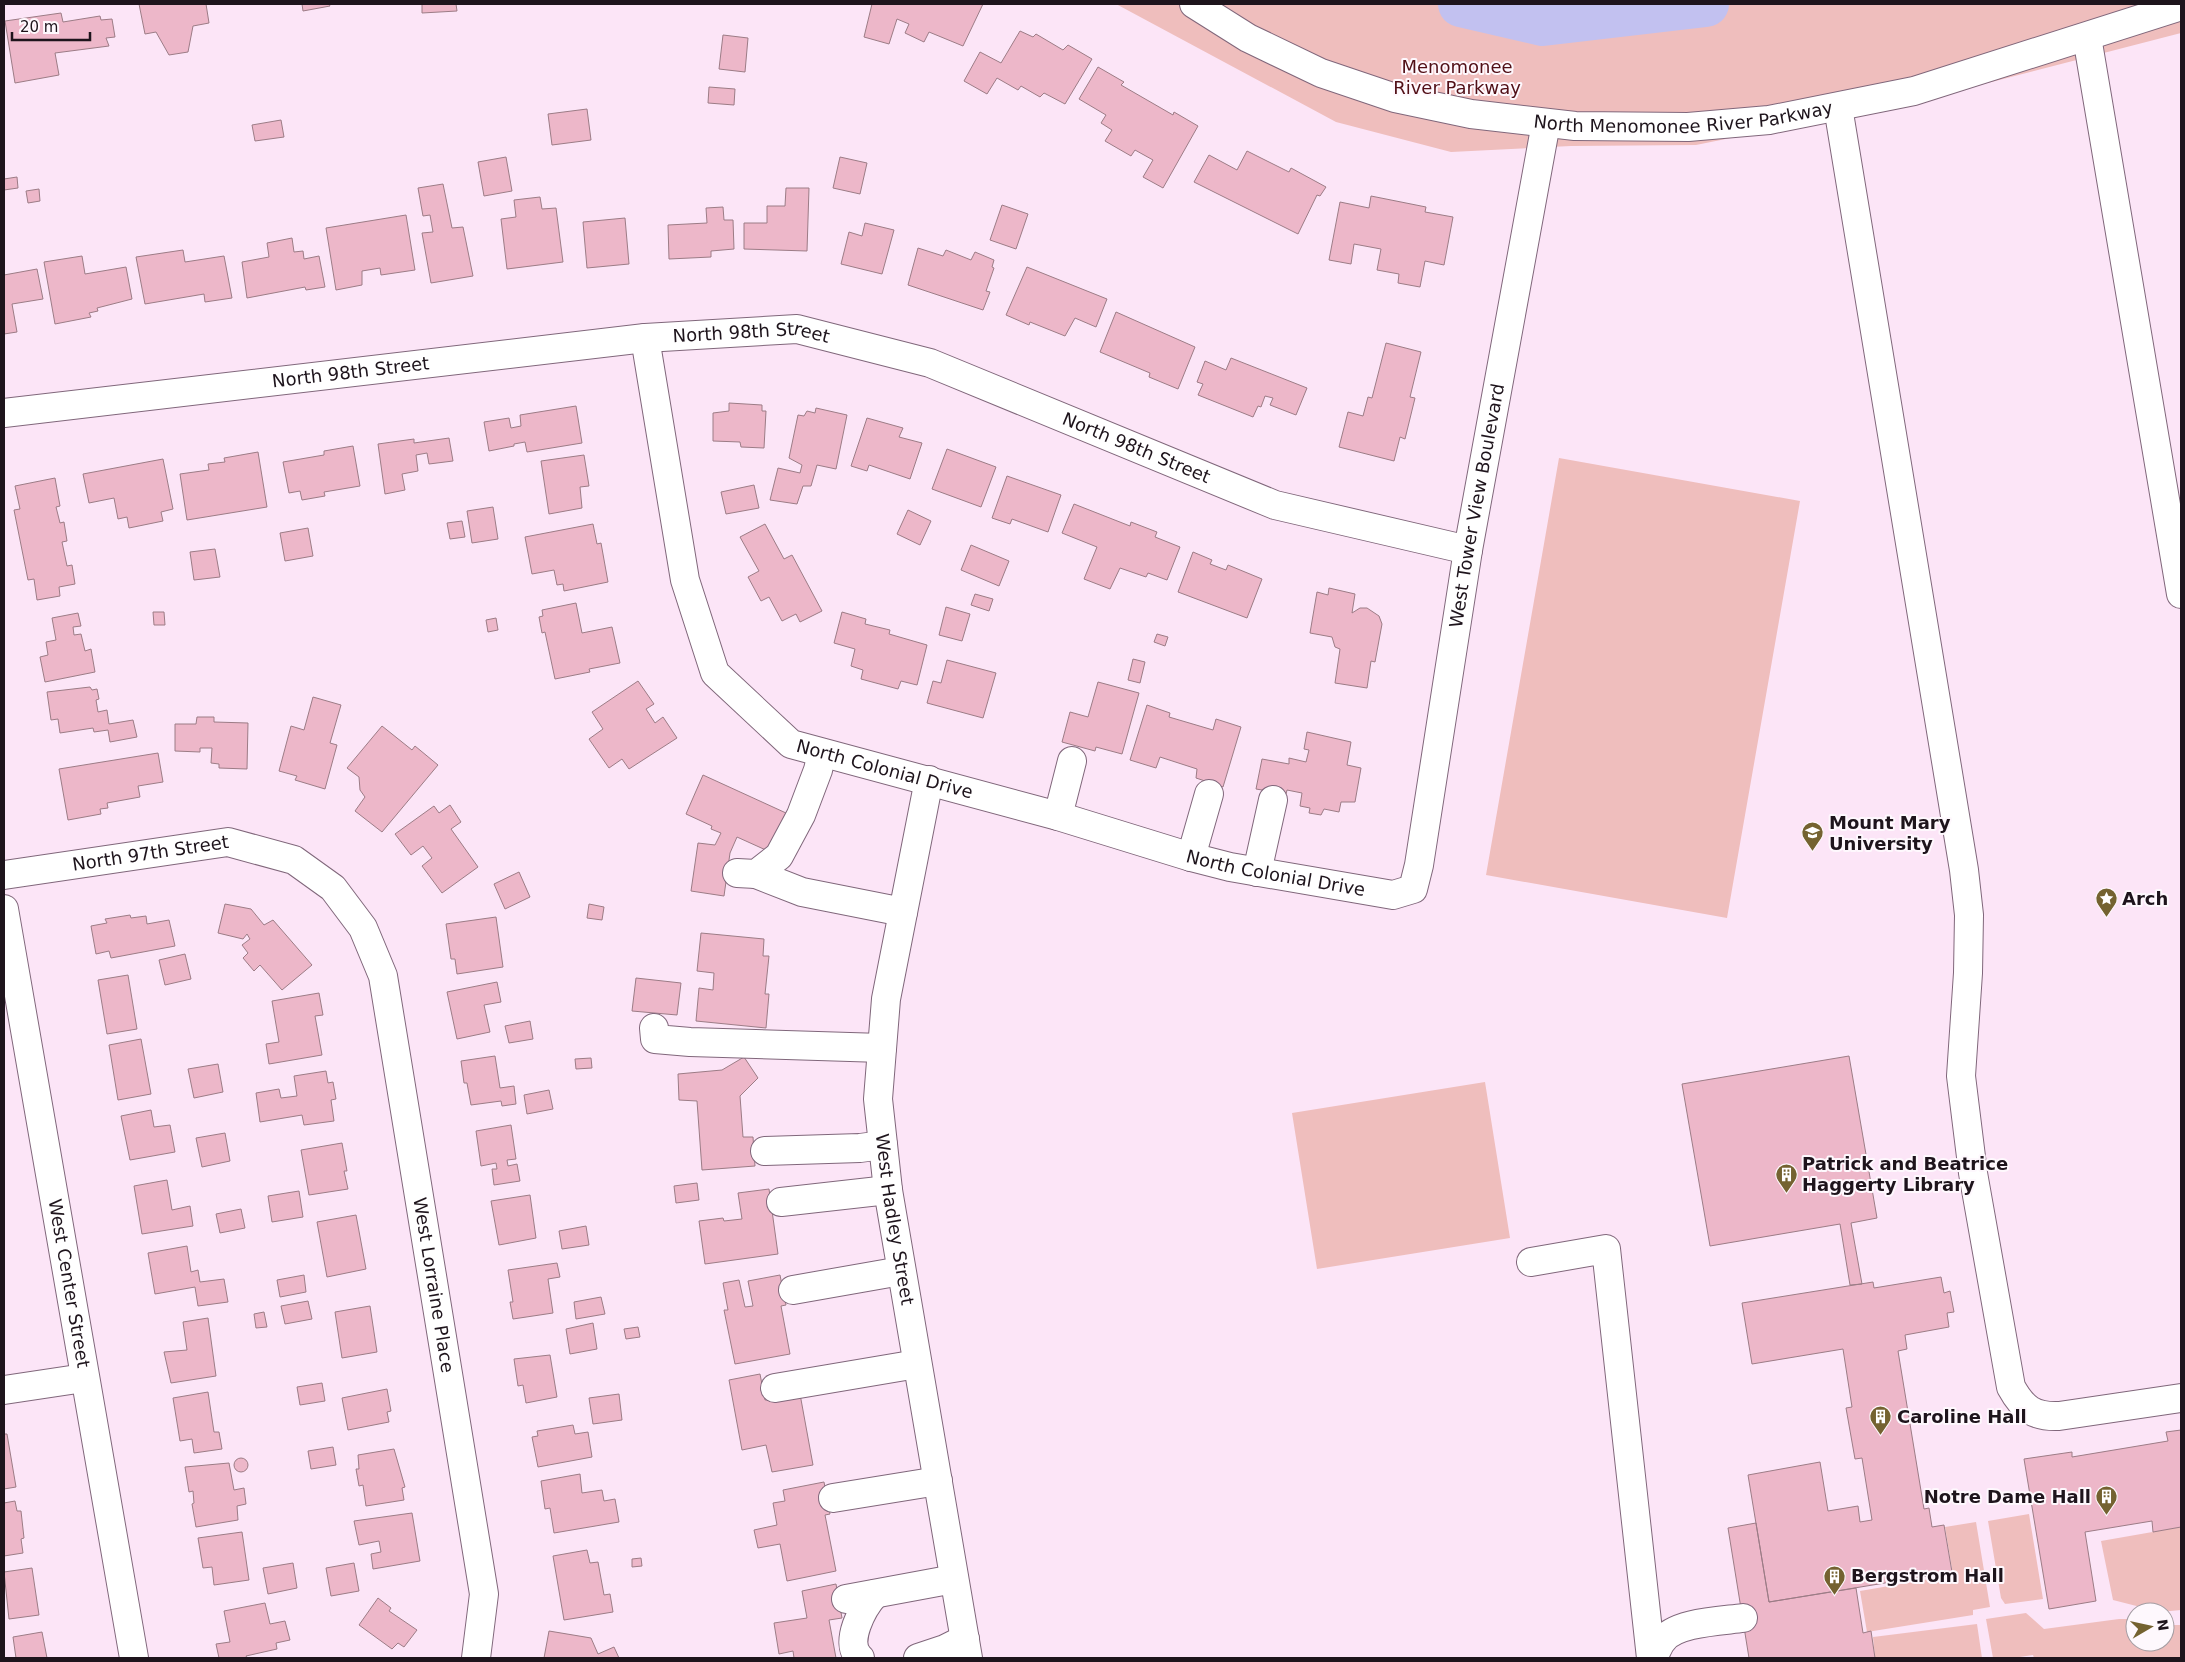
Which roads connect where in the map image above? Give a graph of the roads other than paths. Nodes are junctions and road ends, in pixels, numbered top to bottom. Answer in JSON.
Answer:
{"nodes":[{"id":1,"x":1194,"y":4,"type":"edge"},
{"id":2,"x":2181,"y":6,"type":"edge"},
{"id":3,"x":2087,"y":37,"type":"junction"},
{"id":4,"x":1838,"y":107,"type":"junction"},
{"id":5,"x":1546,"y":123,"type":"junction"},
{"id":6,"x":645,"y":338,"type":"junction"},
{"id":7,"x":4,"y":413,"type":"edge"},
{"id":8,"x":1468,"y":550,"type":"junction"},
{"id":9,"x":2181,"y":594,"type":"edge"},
{"id":10,"x":822,"y":753,"type":"junction"},
{"id":11,"x":1072,"y":761,"type":"dead end"},
{"id":12,"x":928,"y":780,"type":"junction"},
{"id":13,"x":1209,"y":794,"type":"dead end"},
{"id":14,"x":1273,"y":800,"type":"dead end"},
{"id":15,"x":1058,"y":816,"type":"junction"},
{"id":16,"x":1191,"y":857,"type":"junction"},
{"id":17,"x":1257,"y":872,"type":"junction"},
{"id":18,"x":4,"y":875,"type":"edge"},
{"id":19,"x":1413,"y":889,"type":"joint"},
{"id":20,"x":4,"y":910,"type":"edge"},
{"id":21,"x":903,"y":912,"type":"junction"},
{"id":22,"x":383,"y":976,"type":"joint"},
{"id":23,"x":654,"y":1028,"type":"dead end"},
{"id":24,"x":882,"y":1048,"type":"junction"},
{"id":25,"x":883,"y":1144,"type":"junction"},
{"id":26,"x":765,"y":1151,"type":"dead end"},
{"id":27,"x":888,"y":1190,"type":"junction"},
{"id":28,"x":781,"y":1202,"type":"dead end"},
{"id":29,"x":1531,"y":1262,"type":"dead end"},
{"id":30,"x":901,"y":1271,"type":"junction"},
{"id":31,"x":793,"y":1290,"type":"dead end"},
{"id":32,"x":917,"y":1364,"type":"junction"},
{"id":33,"x":84,"y":1378,"type":"junction"},
{"id":34,"x":775,"y":1388,"type":"dead end"},
{"id":35,"x":4,"y":1390,"type":"edge"},
{"id":36,"x":2181,"y":1398,"type":"edge"},
{"id":37,"x":938,"y":1481,"type":"junction"},
{"id":38,"x":833,"y":1498,"type":"dead end"},
{"id":39,"x":954,"y":1578,"type":"junction"},
{"id":40,"x":875,"y":1594,"type":"junction"},
{"id":41,"x":846,"y":1599,"type":"dead end"},
{"id":42,"x":1743,"y":1618,"type":"dead end"},
{"id":43,"x":966,"y":1648,"type":"edge"},
{"id":44,"x":134,"y":1658,"type":"edge"},
{"id":45,"x":476,"y":1658,"type":"edge"},
{"id":46,"x":860,"y":1658,"type":"edge"},
{"id":47,"x":918,"y":1658,"type":"edge"},
{"id":48,"x":1652,"y":1658,"type":"edge"}],
"edges":[{"from":1,"to":5,"type":"street","name":"North Menomonee River Parkway"},
{"from":2,"to":3,"type":"street","name":"North Menomonee River Parkway"},
{"from":3,"to":4,"type":"street","name":"North Menomonee River Parkway"},
{"from":3,"to":9,"type":"street"},
{"from":4,"to":5,"type":"street","name":"North Menomonee River Parkway"},
{"from":4,"to":36,"type":"street"},
{"from":5,"to":8,"type":"street","name":"West Tower View Boulevard"},
{"from":6,"to":7,"type":"street","name":"North 98th Street"},
{"from":6,"to":8,"type":"street","name":"North 98th Street"},
{"from":6,"to":10,"type":"street","name":"North Colonial Drive"},
{"from":8,"to":19,"type":"street","name":"West Tower View Boulevard"},
{"from":10,"to":12,"type":"street","name":"North Colonial Drive"},
{"from":10,"to":21,"type":"street"},
{"from":11,"to":15,"type":"street"},
{"from":12,"to":15,"type":"street","name":"North Colonial Drive"},
{"from":12,"to":21,"type":"street","name":"West Hadley Street"},
{"from":13,"to":16,"type":"street"},
{"from":14,"to":17,"type":"street"},
{"from":15,"to":16,"type":"street","name":"North Colonial Drive"},
{"from":16,"to":17,"type":"street","name":"North Colonial Drive"},
{"from":17,"to":19,"type":"street","name":"North Colonial Drive"},
{"from":18,"to":22,"type":"street","name":"North 97th Street"},
{"from":20,"to":33,"type":"street","name":"West Center Street"},
{"from":21,"to":24,"type":"street","name":"West Hadley Street"},
{"from":22,"to":45,"type":"street","name":"West Lorraine Place"},
{"from":23,"to":24,"type":"street"},
{"from":24,"to":25,"type":"street","name":"West Hadley Street"},
{"from":25,"to":26,"type":"street"},
{"from":25,"to":27,"type":"street","name":"West Hadley Street"},
{"from":27,"to":28,"type":"street"},
{"from":27,"to":30,"type":"street","name":"West Hadley Street"},
{"from":29,"to":48,"type":"street"},
{"from":30,"to":31,"type":"street"},
{"from":30,"to":32,"type":"street","name":"West Hadley Street"},
{"from":32,"to":34,"type":"street"},
{"from":32,"to":37,"type":"street","name":"West Hadley Street"},
{"from":33,"to":35,"type":"street"},
{"from":33,"to":44,"type":"street","name":"West Center Street"},
{"from":37,"to":38,"type":"street"},
{"from":37,"to":39,"type":"street","name":"West Hadley Street"},
{"from":39,"to":40,"type":"street"},
{"from":39,"to":43,"type":"street","name":"West Hadley Street"},
{"from":40,"to":41,"type":"street"},
{"from":40,"to":46,"type":"street"},
{"from":42,"to":48,"type":"street"},
{"from":43,"to":47,"type":"street"}]}
